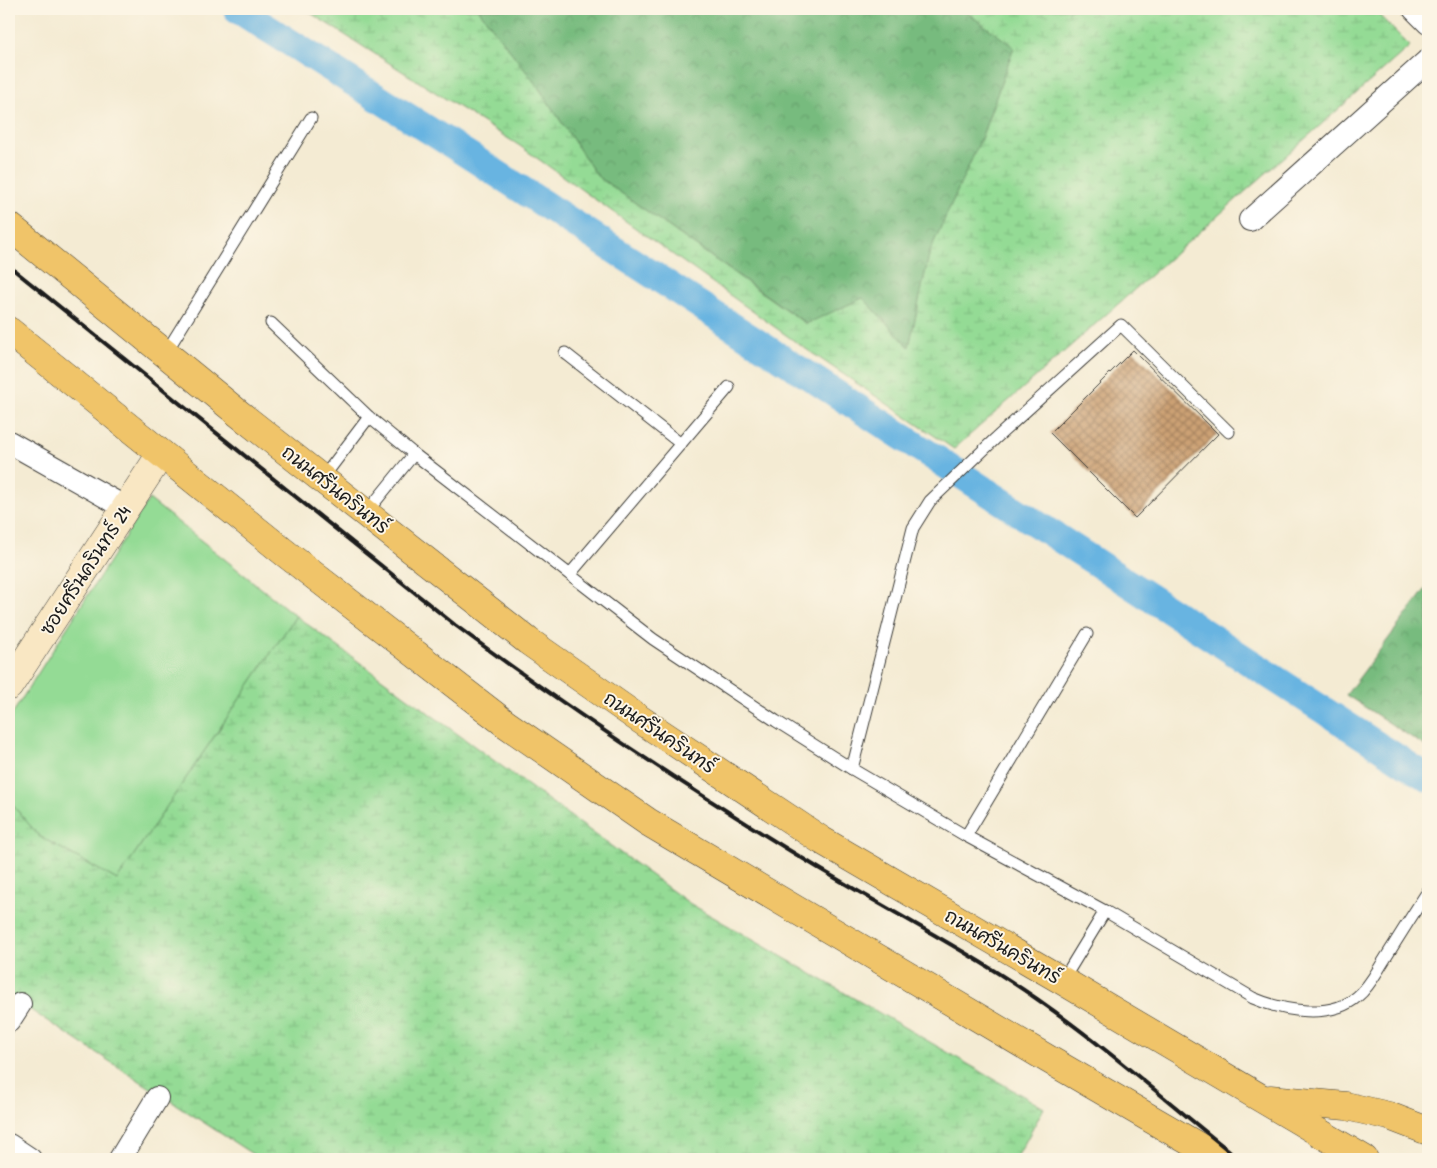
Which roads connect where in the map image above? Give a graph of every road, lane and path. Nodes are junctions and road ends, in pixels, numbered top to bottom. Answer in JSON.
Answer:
{"nodes":[{"id":1,"x":1414,"y":9,"type":"edge"},
{"id":2,"x":1428,"y":23,"type":"edge"},
{"id":3,"x":1428,"y":60,"type":"edge"},
{"id":4,"x":311,"y":118,"type":"dead end"},
{"id":5,"x":1250,"y":220,"type":"dead end"},
{"id":6,"x":9,"y":226,"type":"edge"},
{"id":7,"x":271,"y":323,"type":"dead end"},
{"id":8,"x":9,"y":331,"type":"edge"},
{"id":9,"x":565,"y":353,"type":"dead end"},
{"id":10,"x":166,"y":354,"type":"junction"},
{"id":11,"x":729,"y":387,"type":"dead end"},
{"id":12,"x":369,"y":417,"type":"junction"},
{"id":13,"x":1229,"y":432,"type":"dead end"},
{"id":14,"x":9,"y":442,"type":"edge"},
{"id":15,"x":681,"y":444,"type":"junction"},
{"id":16,"x":161,"y":454,"type":"junction"},
{"id":17,"x":414,"y":454,"type":"junction"},
{"id":18,"x":322,"y":479,"type":"junction"},
{"id":19,"x":126,"y":508,"type":"junction"},
{"id":20,"x":366,"y":513,"type":"junction"},
{"id":21,"x":570,"y":574,"type":"junction"},
{"id":22,"x":1088,"y":634,"type":"dead end"},
{"id":23,"x":9,"y":686,"type":"edge"},
{"id":24,"x":852,"y":769,"type":"junction"},
{"id":25,"x":966,"y":836,"type":"junction"},
{"id":26,"x":1428,"y":891,"type":"edge"},
{"id":27,"x":1104,"y":911,"type":"junction"},
{"id":28,"x":1063,"y":981,"type":"junction"},
{"id":29,"x":157,"y":1098,"type":"dead end"},
{"id":30,"x":1261,"y":1098,"type":"junction"},
{"id":31,"x":1428,"y":1131,"type":"edge"},
{"id":32,"x":9,"y":1145,"type":"edge"},
{"id":33,"x":30,"y":1159,"type":"edge"},
{"id":34,"x":120,"y":1159,"type":"edge"},
{"id":35,"x":1220,"y":1159,"type":"edge"},
{"id":36,"x":1364,"y":1159,"type":"edge"}],
"edges":[{"from":1,"to":2,"type":"street"},
{"from":3,"to":5,"type":"street"},
{"from":4,"to":10,"type":"lane"},
{"from":6,"to":10,"type":"main road","name":"ถนนศรีนครินทร์"},
{"from":7,"to":12,"type":"lane"},
{"from":8,"to":16,"type":"main road"},
{"from":9,"to":15,"type":"lane"},
{"from":10,"to":18,"type":"main road","name":"ถนนศรีนครินทร์"},
{"from":11,"to":15,"type":"lane"},
{"from":12,"to":17,"type":"lane"},
{"from":12,"to":18,"type":"lane"},
{"from":13,"to":24,"type":"lane"},
{"from":14,"to":19,"type":"street"},
{"from":15,"to":21,"type":"lane"},
{"from":16,"to":19,"type":"street","name":"ซอยศรีนครินทร์ 24"},
{"from":16,"to":35,"type":"main road"},
{"from":17,"to":20,"type":"lane"},
{"from":17,"to":21,"type":"lane"},
{"from":18,"to":20,"type":"main road","name":"ถนนศรีนครินทร์"},
{"from":19,"to":23,"type":"street","name":"ซอยศรีนครินทร์ 24"},
{"from":20,"to":28,"type":"main road","name":"ถนนศรีนครินทร์"},
{"from":21,"to":24,"type":"lane"},
{"from":22,"to":25,"type":"lane"},
{"from":24,"to":25,"type":"lane"},
{"from":25,"to":27,"type":"lane"},
{"from":26,"to":27,"type":"lane"},
{"from":27,"to":28,"type":"lane"},
{"from":28,"to":30,"type":"main road","name":"ถนนศรีนครินทร์"},
{"from":29,"to":34,"type":"street"},
{"from":30,"to":31,"type":"main road"},
{"from":30,"to":36,"type":"main road","name":"ถนนศรีนครินทร์"},
{"from":32,"to":33,"type":"street"}]}
